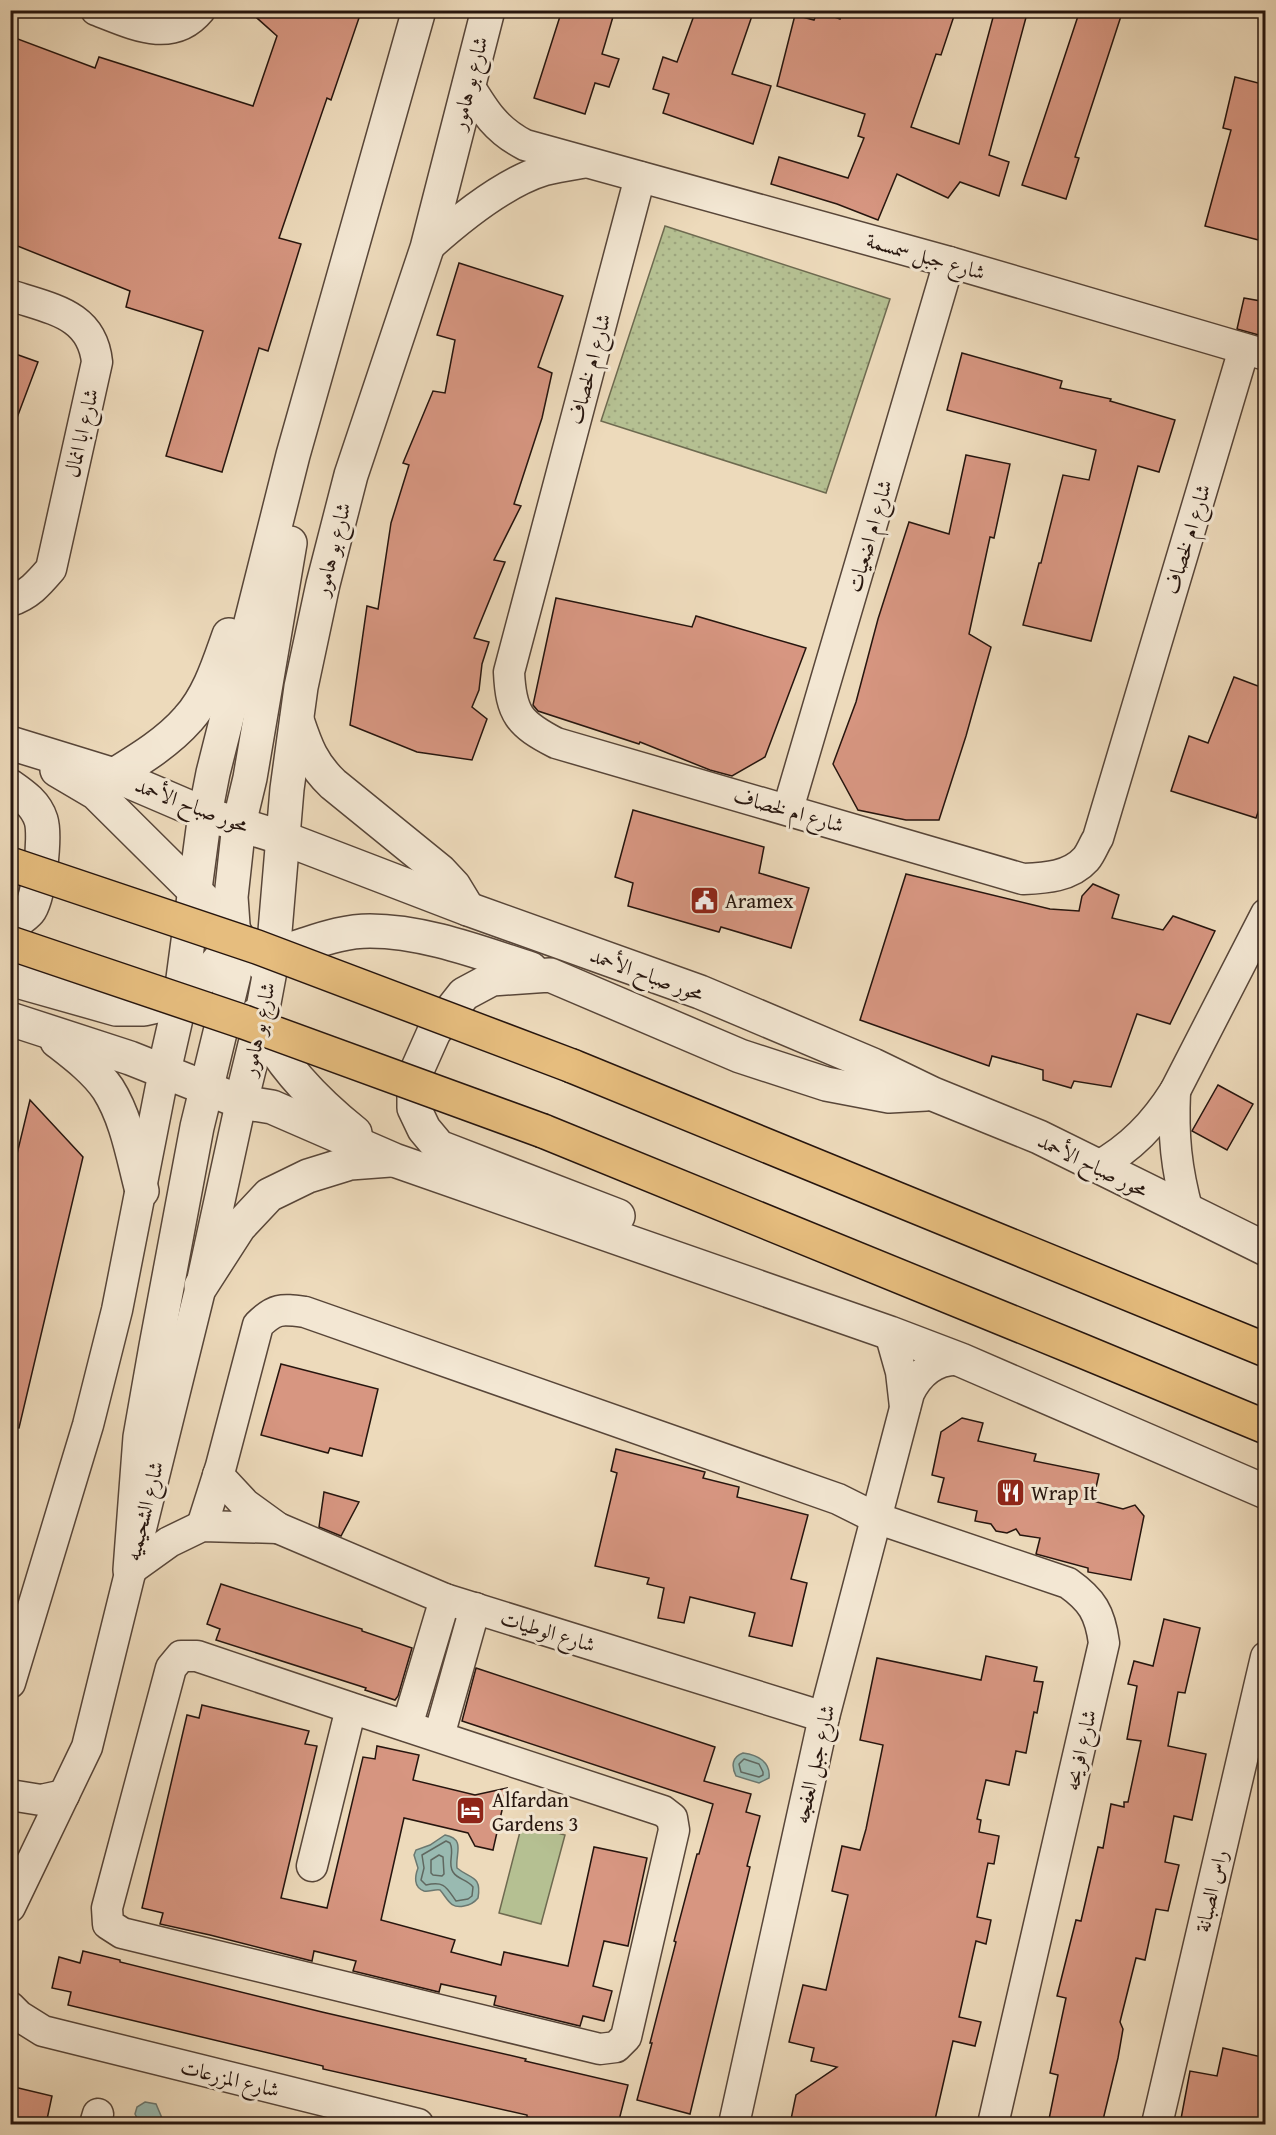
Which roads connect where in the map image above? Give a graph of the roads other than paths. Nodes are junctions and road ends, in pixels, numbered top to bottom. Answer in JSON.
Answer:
{"nodes":[{"id":1,"x":96,"y":10,"type":"edge"},
{"id":2,"x":200,"y":10,"type":"edge"},
{"id":3,"x":419,"y":10,"type":"edge"},
{"id":4,"x":488,"y":10,"type":"edge"},
{"id":5,"x":468,"y":84,"type":"junction"},
{"id":6,"x":586,"y":162,"type":"junction"},
{"id":7,"x":640,"y":177,"type":"junction"},
{"id":8,"x":427,"y":248,"type":"junction"},
{"id":9,"x":949,"y":262,"type":"junction"},
{"id":10,"x":10,"y":295,"type":"edge"},
{"id":11,"x":1255,"y":352,"type":"edge"},
{"id":12,"x":293,"y":455,"type":"junction"},
{"id":13,"x":10,"y":601,"type":"edge"},
{"id":14,"x":297,"y":718,"type":"junction"},
{"id":15,"x":10,"y":744,"type":"edge"},
{"id":16,"x":114,"y":775,"type":"junction"},
{"id":17,"x":10,"y":786,"type":"edge"},
{"id":18,"x":788,"y":809,"type":"junction"},
{"id":19,"x":205,"y":814,"type":"junction"},
{"id":20,"x":239,"y":824,"type":"junction"},
{"id":21,"x":283,"y":838,"type":"junction"},
{"id":22,"x":10,"y":864,"type":"edge"},
{"id":23,"x":195,"y":890,"type":"junction"},
{"id":24,"x":468,"y":909,"type":"junction"},
{"id":25,"x":1266,"y":914,"type":"edge"},
{"id":26,"x":10,"y":926,"type":"edge"},
{"id":27,"x":232,"y":942,"type":"junction"},
{"id":28,"x":10,"y":943,"type":"edge"},
{"id":29,"x":273,"y":955,"type":"junction"},
{"id":30,"x":550,"y":975,"type":"junction"},
{"id":31,"x":10,"y":979,"type":"edge"},
{"id":32,"x":238,"y":980,"type":"junction"},
{"id":33,"x":180,"y":1001,"type":"junction"},
{"id":34,"x":10,"y":1019,"type":"edge"},
{"id":35,"x":260,"y":1024,"type":"junction"},
{"id":36,"x":42,"y":1029,"type":"junction"},
{"id":37,"x":164,"y":1071,"type":"junction"},
{"id":38,"x":205,"y":1089,"type":"junction"},
{"id":39,"x":1176,"y":1091,"type":"junction"},
{"id":40,"x":933,"y":1094,"type":"junction"},
{"id":41,"x":241,"y":1102,"type":"junction"},
{"id":42,"x":394,"y":1160,"type":"junction"},
{"id":43,"x":1097,"y":1167,"type":"junction"},
{"id":44,"x":142,"y":1191,"type":"junction"},
{"id":45,"x":1188,"y":1212,"type":"junction"},
{"id":46,"x":1266,"y":1249,"type":"edge"},
{"id":47,"x":700,"y":1268,"type":"junction"},
{"id":48,"x":201,"y":1286,"type":"junction"},
{"id":49,"x":890,"y":1333,"type":"junction"},
{"id":50,"x":1266,"y":1350,"type":"edge"},
{"id":51,"x":962,"y":1360,"type":"junction"},
{"id":52,"x":904,"y":1407,"type":"junction"},
{"id":53,"x":1266,"y":1427,"type":"edge"},
{"id":54,"x":218,"y":1475,"type":"junction"},
{"id":55,"x":1263,"y":1494,"type":"edge"},
{"id":56,"x":876,"y":1518,"type":"junction"},
{"id":57,"x":202,"y":1526,"type":"junction"},
{"id":58,"x":278,"y":1528,"type":"junction"},
{"id":59,"x":130,"y":1570,"type":"junction"},
{"id":60,"x":445,"y":1599,"type":"junction"},
{"id":61,"x":476,"y":1608,"type":"junction"},
{"id":62,"x":16,"y":1649,"type":"edge"},
{"id":63,"x":1266,"y":1657,"type":"edge"},
{"id":64,"x":10,"y":1683,"type":"edge"},
{"id":65,"x":351,"y":1708,"type":"junction"},
{"id":66,"x":824,"y":1717,"type":"junction"},
{"id":67,"x":406,"y":1726,"type":"junction"},
{"id":68,"x":439,"y":1736,"type":"junction"},
{"id":69,"x":10,"y":1795,"type":"edge"},
{"id":70,"x":64,"y":1795,"type":"junction"},
{"id":71,"x":312,"y":1866,"type":"dead end"},
{"id":72,"x":10,"y":1907,"type":"edge"},
{"id":73,"x":10,"y":2007,"type":"edge"},
{"id":74,"x":43,"y":2031,"type":"junction"},
{"id":75,"x":10,"y":2035,"type":"edge"},
{"id":76,"x":354,"y":2117,"type":"edge"},
{"id":77,"x":418,"y":2124,"type":"edge"},
{"id":78,"x":734,"y":2124,"type":"edge"},
{"id":79,"x":993,"y":2124,"type":"edge"},
{"id":80,"x":1157,"y":2124,"type":"edge"}],
"edges":[{"from":1,"to":2,"type":"street"},
{"from":3,"to":12,"type":"street"},
{"from":4,"to":5,"type":"street","name":"شارع بو هامور"},
{"from":5,"to":6,"type":"street","name":"شارع جبل سمسمة"},
{"from":5,"to":8,"type":"street","name":"شارع بو هامور"},
{"from":6,"to":7,"type":"street","name":"شارع جبل سمسمة"},
{"from":6,"to":8,"type":"street","name":"شارع جبل سمسمة"},
{"from":7,"to":9,"type":"street","name":"شارع جبل سمسمة"},
{"from":7,"to":18,"type":"street","name":"شارع ام لخصاف"},
{"from":8,"to":14,"type":"street","name":"شارع بو هامور"},
{"from":9,"to":11,"type":"street","name":"شارع جبل سمسمة"},
{"from":9,"to":18,"type":"street","name":"شارع ام اضعيات"},
{"from":10,"to":13,"type":"street","name":"شارع ابا انمال"},
{"from":11,"to":18,"type":"street","name":"شارع ام لخصاف"},
{"from":12,"to":16,"type":"street"},
{"from":12,"to":19,"type":"street"},
{"from":12,"to":20,"type":"street"},
{"from":14,"to":21,"type":"street","name":"شارع بو هامور"},
{"from":14,"to":24,"type":"street"},
{"from":15,"to":16,"type":"street","name":"محور صباح الأحمد"},
{"from":15,"to":23,"type":"street"},
{"from":16,"to":19,"type":"street","name":"محور صباح الأحمد"},
{"from":17,"to":26,"type":"street"},
{"from":19,"to":20,"type":"street","name":"محور صباح الأحمد"},
{"from":19,"to":23,"type":"street"},
{"from":20,"to":21,"type":"street","name":"محور صباح الأحمد"},
{"from":20,"to":27,"type":"street"},
{"from":21,"to":24,"type":"street","name":"محور صباح الأحمد"},
{"from":21,"to":27,"type":"street"},
{"from":21,"to":29,"type":"street","name":"شارع بو هامور"},
{"from":22,"to":50,"type":"highway","bridge":true},
{"from":23,"to":27,"type":"street"},
{"from":23,"to":33,"type":"street"},
{"from":24,"to":40,"type":"street","name":"محور صباح الأحمد"},
{"from":25,"to":39,"type":"street"},
{"from":27,"to":32,"type":"street"},
{"from":27,"to":33,"type":"street"},
{"from":28,"to":53,"type":"highway","bridge":true},
{"from":29,"to":30,"type":"street"},
{"from":29,"to":32,"type":"street"},
{"from":29,"to":35,"type":"street","name":"شارع بو هامور"},
{"from":30,"to":40,"type":"street"},
{"from":30,"to":47,"type":"street"},
{"from":31,"to":33,"type":"street"},
{"from":32,"to":35,"type":"street"},
{"from":32,"to":37,"type":"street"},
{"from":32,"to":38,"type":"street"},
{"from":33,"to":37,"type":"street"},
{"from":34,"to":36,"type":"street"},
{"from":35,"to":41,"type":"street","name":"شارع بو هامور"},
{"from":35,"to":42,"type":"street"},
{"from":36,"to":37,"type":"street"},
{"from":36,"to":44,"type":"street"},
{"from":37,"to":38,"type":"street"},
{"from":37,"to":44,"type":"street"},
{"from":38,"to":41,"type":"street"},
{"from":38,"to":59,"type":"street"},
{"from":39,"to":43,"type":"street"},
{"from":39,"to":45,"type":"street"},
{"from":40,"to":43,"type":"street","name":"محور صباح الأحمد"},
{"from":41,"to":42,"type":"street"},
{"from":41,"to":48,"type":"street","name":"شارع الشحيميه"},
{"from":42,"to":47,"type":"street"},
{"from":42,"to":48,"type":"street"},
{"from":43,"to":45,"type":"street","name":"محور صباح الأحمد"},
{"from":44,"to":62,"type":"street"},
{"from":45,"to":46,"type":"street","name":"محور صباح الأحمد"},
{"from":47,"to":49,"type":"street"},
{"from":48,"to":59,"type":"street","name":"شارع الشحيميه"},
{"from":49,"to":51,"type":"street"},
{"from":49,"to":52,"type":"street","name":"شارع جبل العفجه"},
{"from":51,"to":52,"type":"street","name":"شارع جبل العفجه"},
{"from":51,"to":55,"type":"street"},
{"from":52,"to":56,"type":"street","name":"شارع جبل العفجه"},
{"from":54,"to":56,"type":"street","name":"شارع افريحه"},
{"from":54,"to":57,"type":"street","name":"شارع افريحه"},
{"from":54,"to":58,"type":"street","name":"شارع الوطيات"},
{"from":56,"to":66,"type":"street","name":"شارع جبل العفجه"},
{"from":56,"to":79,"type":"street","name":"شارع افريحه"},
{"from":57,"to":58,"type":"street","name":"شارع الوطيات"},
{"from":57,"to":59,"type":"street","name":"شارع الوطيات"},
{"from":58,"to":60,"type":"street","name":"شارع الوطيات"},
{"from":59,"to":70,"type":"street","name":"شارع الشحيميه"},
{"from":60,"to":61,"type":"street","name":"شارع الوطيات"},
{"from":60,"to":67,"type":"street"},
{"from":61,"to":66,"type":"street","name":"شارع الوطيات"},
{"from":61,"to":68,"type":"street"},
{"from":62,"to":64,"type":"street"},
{"from":63,"to":80,"type":"street","name":"راس الصبانة"},
{"from":65,"to":67,"type":"street"},
{"from":65,"to":68,"type":"street"},
{"from":65,"to":71,"type":"street"},
{"from":66,"to":78,"type":"street","name":"شارع جبل العفجه"},
{"from":67,"to":68,"type":"street"},
{"from":69,"to":70,"type":"street"},
{"from":70,"to":72,"type":"street","name":"شارع الشحيميه"},
{"from":73,"to":74,"type":"street","name":"شارع المزرعات"},
{"from":74,"to":75,"type":"street","name":"شارع المزرعات"},
{"from":74,"to":76,"type":"street","name":"شارع المزرعات"},
{"from":76,"to":77,"type":"street","name":"شارع المزرعات"}]}
